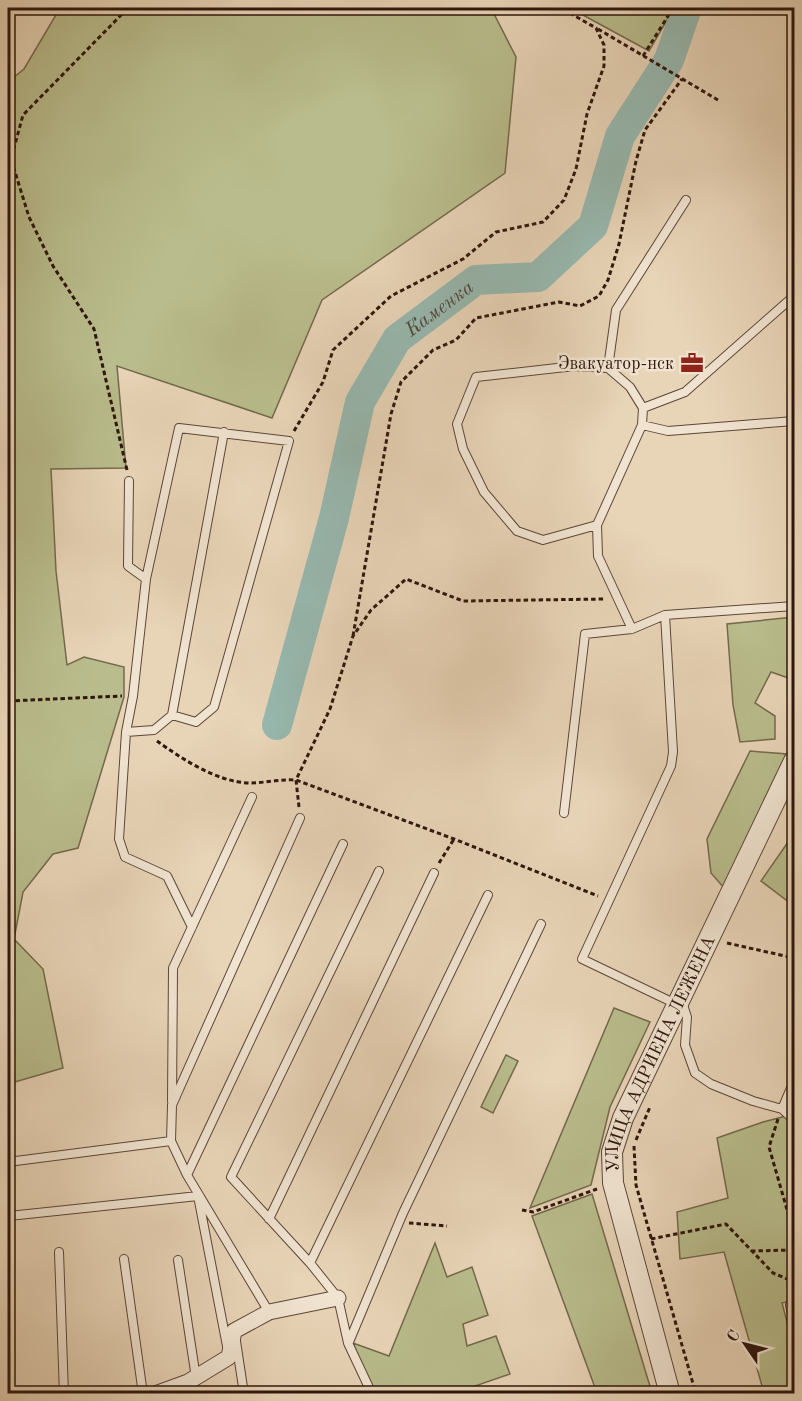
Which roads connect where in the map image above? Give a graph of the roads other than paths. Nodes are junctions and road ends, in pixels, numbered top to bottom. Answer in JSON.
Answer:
{"nodes":[{"id":1,"x":686,"y":201,"type":"dead end"},
{"id":2,"x":795,"y":296,"type":"edge"},
{"id":3,"x":608,"y":369,"type":"junction"},
{"id":4,"x":643,"y":408,"type":"junction"},
{"id":5,"x":795,"y":421,"type":"edge"},
{"id":6,"x":642,"y":425,"type":"junction"},
{"id":7,"x":224,"y":432,"type":"junction"},
{"id":8,"x":129,"y":481,"type":"road end"},
{"id":9,"x":597,"y":525,"type":"junction"},
{"id":10,"x":146,"y":579,"type":"junction"},
{"id":11,"x":795,"y":606,"type":"edge"},
{"id":12,"x":665,"y":615,"type":"junction"},
{"id":13,"x":632,"y":629,"type":"junction"},
{"id":14,"x":172,"y":716,"type":"junction"},
{"id":15,"x":126,"y":732,"type":"junction"},
{"id":16,"x":795,"y":761,"type":"edge"},
{"id":17,"x":252,"y":797,"type":"dead end"},
{"id":18,"x":564,"y":813,"type":"dead end"},
{"id":19,"x":300,"y":818,"type":"road end"},
{"id":20,"x":343,"y":844,"type":"dead end"},
{"id":21,"x":379,"y":871,"type":"dead end"},
{"id":22,"x":434,"y":873,"type":"road end"},
{"id":23,"x":488,"y":895,"type":"dead end"},
{"id":24,"x":542,"y":924,"type":"dead end"},
{"id":25,"x":192,"y":927,"type":"junction"},
{"id":26,"x":679,"y":1001,"type":"junction"},
{"id":27,"x":795,"y":1082,"type":"edge"},
{"id":28,"x":172,"y":1105,"type":"junction"},
{"id":29,"x":782,"y":1109,"type":"junction"},
{"id":30,"x":795,"y":1120,"type":"edge"},
{"id":31,"x":171,"y":1141,"type":"junction"},
{"id":32,"x":8,"y":1162,"type":"edge"},
{"id":33,"x":187,"y":1175,"type":"junction"},
{"id":34,"x":198,"y":1196,"type":"junction"},
{"id":35,"x":9,"y":1216,"type":"edge"},
{"id":36,"x":269,"y":1219,"type":"junction"},
{"id":37,"x":59,"y":1252,"type":"dead end"},
{"id":38,"x":124,"y":1259,"type":"dead end"},
{"id":39,"x":178,"y":1260,"type":"dead end"},
{"id":40,"x":310,"y":1263,"type":"junction"},
{"id":41,"x":338,"y":1298,"type":"junction"},
{"id":42,"x":790,"y":1305,"type":"dead end"},
{"id":43,"x":269,"y":1312,"type":"junction"},
{"id":44,"x":795,"y":1323,"type":"edge"},
{"id":45,"x":234,"y":1331,"type":"junction"},
{"id":46,"x":348,"y":1343,"type":"junction"},
{"id":47,"x":8,"y":1349,"type":"edge"},
{"id":48,"x":229,"y":1357,"type":"junction"},
{"id":49,"x":191,"y":1384,"type":"edge"},
{"id":50,"x":10,"y":1394,"type":"edge"},
{"id":51,"x":64,"y":1394,"type":"edge"},
{"id":52,"x":143,"y":1394,"type":"edge"},
{"id":53,"x":155,"y":1394,"type":"edge"},
{"id":54,"x":244,"y":1394,"type":"edge"},
{"id":55,"x":372,"y":1394,"type":"edge"},
{"id":56,"x":670,"y":1394,"type":"edge"}],
"edges":[{"from":1,"to":3,"type":"lane"},
{"from":2,"to":4,"type":"lane"},
{"from":3,"to":4,"type":"lane"},
{"from":3,"to":9,"type":"lane"},
{"from":4,"to":6,"type":"lane"},
{"from":5,"to":6,"type":"lane"},
{"from":6,"to":9,"type":"lane"},
{"from":7,"to":10,"type":"lane"},
{"from":7,"to":14,"type":"lane"},
{"from":7,"to":14,"type":"lane"},
{"from":8,"to":10,"type":"lane"},
{"from":9,"to":13,"type":"lane"},
{"from":10,"to":15,"type":"lane"},
{"from":11,"to":12,"type":"lane"},
{"from":12,"to":13,"type":"lane"},
{"from":12,"to":26,"type":"lane"},
{"from":13,"to":18,"type":"lane"},
{"from":14,"to":15,"type":"lane"},
{"from":15,"to":25,"type":"lane"},
{"from":16,"to":26,"type":"street","name":"УЛИЦА АДРИЕНА ЛЕЖЕНА"},
{"from":17,"to":25,"type":"lane"},
{"from":19,"to":28,"type":"lane"},
{"from":20,"to":33,"type":"lane"},
{"from":21,"to":36,"type":"lane"},
{"from":22,"to":36,"type":"lane"},
{"from":23,"to":40,"type":"lane"},
{"from":24,"to":46,"type":"lane"},
{"from":25,"to":28,"type":"lane"},
{"from":26,"to":29,"type":"lane"},
{"from":26,"to":56,"type":"street","name":"УЛИЦА АДРИЕНА ЛЕЖЕНА"},
{"from":27,"to":29,"type":"lane"},
{"from":28,"to":31,"type":"lane"},
{"from":29,"to":30,"type":"lane"},
{"from":31,"to":32,"type":"lane"},
{"from":31,"to":33,"type":"lane"},
{"from":33,"to":34,"type":"lane"},
{"from":34,"to":35,"type":"lane"},
{"from":34,"to":43,"type":"lane"},
{"from":34,"to":48,"type":"lane"},
{"from":36,"to":40,"type":"lane"},
{"from":37,"to":51,"type":"lane"},
{"from":38,"to":52,"type":"lane"},
{"from":39,"to":49,"type":"lane"},
{"from":40,"to":41,"type":"lane"},
{"from":41,"to":43,"type":"street"},
{"from":41,"to":46,"type":"lane"},
{"from":42,"to":44,"type":"lane"},
{"from":43,"to":45,"type":"street"},
{"from":45,"to":48,"type":"street"},
{"from":45,"to":54,"type":"lane"},
{"from":46,"to":55,"type":"lane"},
{"from":47,"to":50,"type":"lane"},
{"from":48,"to":49,"type":"street"},
{"from":49,"to":53,"type":"street"}]}
